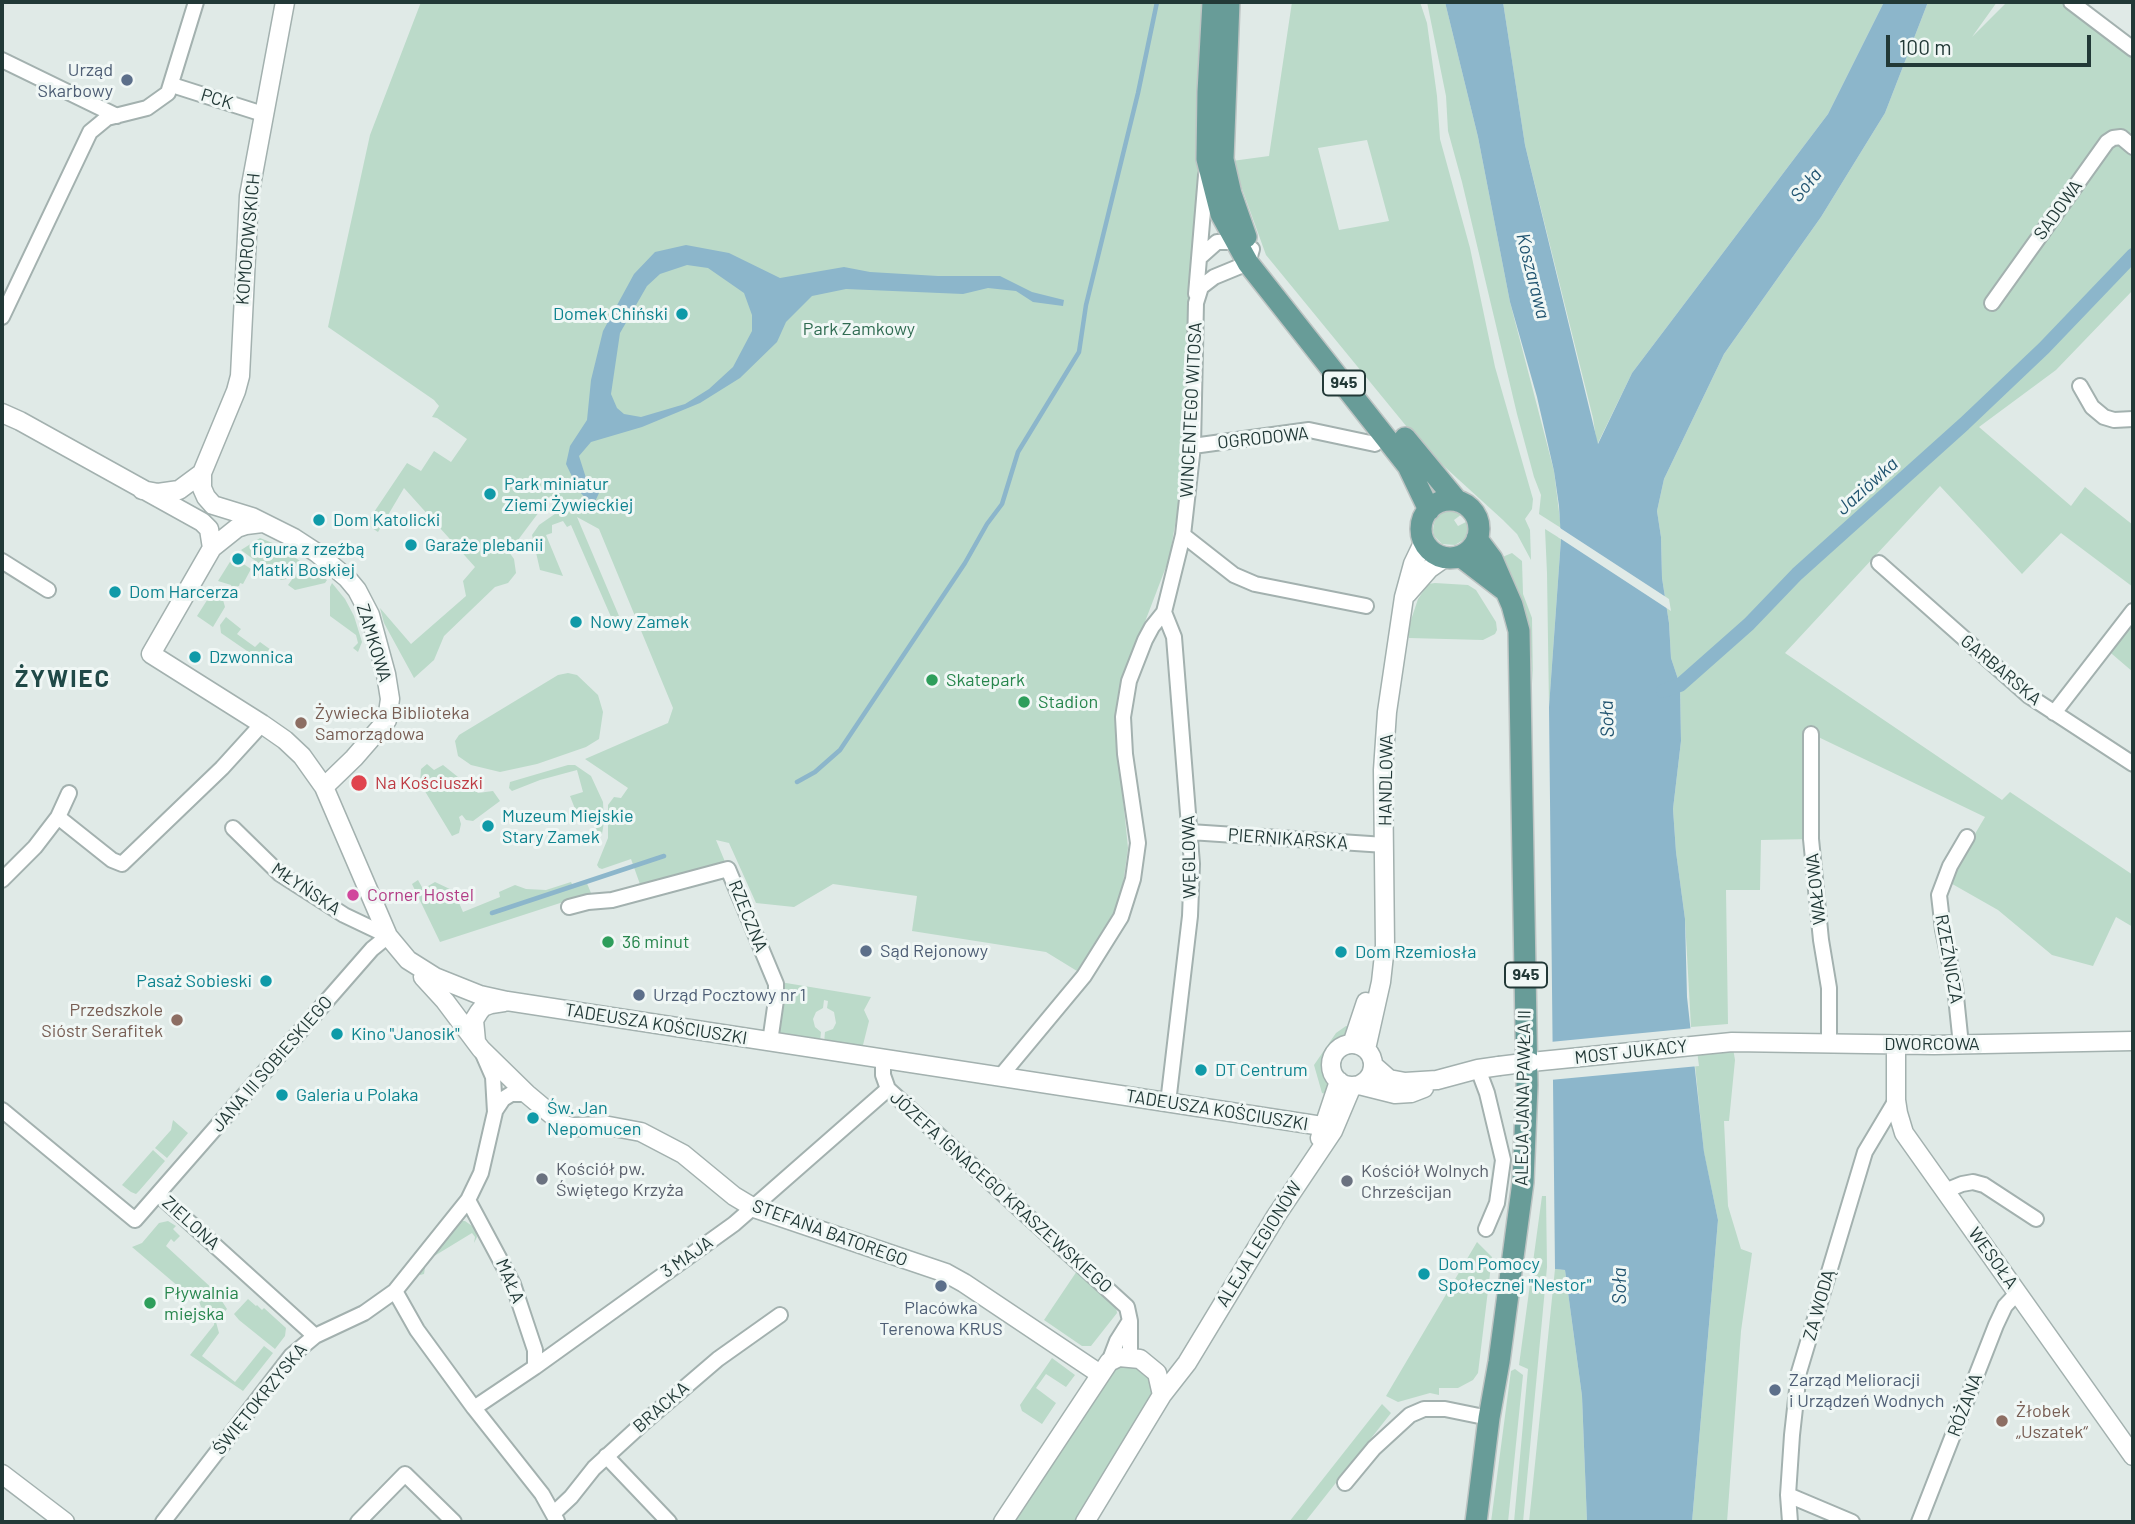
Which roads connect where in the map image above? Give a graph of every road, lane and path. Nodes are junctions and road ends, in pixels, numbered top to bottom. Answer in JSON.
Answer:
{"nodes":[{"id":1,"x":196,"y":2,"type":"edge"},
{"id":2,"x":285,"y":2,"type":"edge"},
{"id":3,"x":1213,"y":2,"type":"edge"},
{"id":4,"x":1229,"y":2,"type":"edge"},
{"id":5,"x":2071,"y":2,"type":"edge"},
{"id":6,"x":2133,"y":49,"type":"edge"},
{"id":7,"x":2,"y":60,"type":"edge"},
{"id":8,"x":172,"y":85,"type":"junction"},
{"id":9,"x":263,"y":114,"type":"junction"},
{"id":10,"x":117,"y":116,"type":"junction"},
{"id":11,"x":2133,"y":146,"type":"edge"},
{"id":12,"x":1207,"y":159,"type":"junction"},
{"id":13,"x":1246,"y":252,"type":"junction"},
{"id":14,"x":1199,"y":258,"type":"junction"},
{"id":15,"x":1196,"y":303,"type":"junction"},
{"id":16,"x":1992,"y":303,"type":"dead end"},
{"id":17,"x":2,"y":317,"type":"edge"},
{"id":18,"x":2080,"y":386,"type":"dead end"},
{"id":19,"x":2,"y":413,"type":"edge"},
{"id":20,"x":2133,"y":419,"type":"edge"},
{"id":21,"x":1375,"y":444,"type":"dead end"},
{"id":22,"x":1193,"y":446,"type":"junction"},
{"id":23,"x":202,"y":472,"type":"junction"},
{"id":24,"x":142,"y":490,"type":"junction"},
{"id":25,"x":1457,"y":501,"type":"junction"},
{"id":26,"x":1429,"y":510,"type":"junction"},
{"id":27,"x":262,"y":523,"type":"junction"},
{"id":28,"x":1183,"y":535,"type":"junction"},
{"id":29,"x":1477,"y":539,"type":"junction"},
{"id":30,"x":1424,"y":541,"type":"junction"},
{"id":31,"x":212,"y":548,"type":"junction"},
{"id":32,"x":1453,"y":557,"type":"junction"},
{"id":33,"x":2,"y":561,"type":"edge"},
{"id":34,"x":1879,"y":563,"type":"dead end"},
{"id":35,"x":48,"y":590,"type":"dead end"},
{"id":36,"x":1505,"y":590,"type":"junction"},
{"id":37,"x":1404,"y":597,"type":"junction"},
{"id":38,"x":1366,"y":606,"type":"dead end"},
{"id":39,"x":2133,"y":611,"type":"edge"},
{"id":40,"x":1164,"y":612,"type":"junction"},
{"id":41,"x":2054,"y":713,"type":"junction"},
{"id":42,"x":262,"y":724,"type":"junction"},
{"id":43,"x":1811,"y":734,"type":"dead end"},
{"id":44,"x":2133,"y":764,"type":"edge"},
{"id":45,"x":324,"y":787,"type":"junction"},
{"id":46,"x":69,"y":793,"type":"dead end"},
{"id":47,"x":58,"y":817,"type":"junction"},
{"id":48,"x":233,"y":828,"type":"dead end"},
{"id":49,"x":1190,"y":832,"type":"junction"},
{"id":50,"x":1967,"y":837,"type":"dead end"},
{"id":51,"x":1385,"y":845,"type":"junction"},
{"id":52,"x":2,"y":880,"type":"edge"},
{"id":53,"x":569,"y":906,"type":"dead end"},
{"id":54,"x":388,"y":936,"type":"junction"},
{"id":55,"x":412,"y":963,"type":"junction"},
{"id":56,"x":507,"y":1001,"type":"junction"},
{"id":57,"x":2133,"y":1041,"type":"edge"},
{"id":58,"x":770,"y":1042,"type":"junction"},
{"id":59,"x":1732,"y":1042,"type":"joint"},
{"id":60,"x":1829,"y":1043,"type":"junction"},
{"id":61,"x":479,"y":1045,"type":"junction"},
{"id":62,"x":1896,"y":1045,"type":"junction"},
{"id":63,"x":1961,"y":1045,"type":"junction"},
{"id":64,"x":1363,"y":1053,"type":"junction"},
{"id":65,"x":883,"y":1059,"type":"junction"},
{"id":66,"x":1478,"y":1069,"type":"junction"},
{"id":67,"x":1000,"y":1077,"type":"junction"},
{"id":68,"x":1437,"y":1080,"type":"junction"},
{"id":69,"x":1350,"y":1084,"type":"junction"},
{"id":70,"x":888,"y":1089,"type":"junction"},
{"id":71,"x":527,"y":1094,"type":"junction"},
{"id":72,"x":1896,"y":1100,"type":"junction"},
{"id":73,"x":1168,"y":1103,"type":"junction"},
{"id":74,"x":2,"y":1110,"type":"edge"},
{"id":75,"x":495,"y":1112,"type":"junction"},
{"id":76,"x":1322,"y":1126,"type":"junction"},
{"id":77,"x":1318,"y":1151,"type":"junction"},
{"id":78,"x":1945,"y":1191,"type":"junction"},
{"id":79,"x":158,"y":1194,"type":"junction"},
{"id":80,"x":468,"y":1200,"type":"junction"},
{"id":81,"x":754,"y":1208,"type":"junction"},
{"id":82,"x":2036,"y":1219,"type":"dead end"},
{"id":83,"x":1486,"y":1229,"type":"dead end"},
{"id":84,"x":395,"y":1291,"type":"junction"},
{"id":85,"x":2018,"y":1292,"type":"junction"},
{"id":86,"x":780,"y":1315,"type":"dead end"},
{"id":87,"x":1130,"y":1321,"type":"junction"},
{"id":88,"x":315,"y":1336,"type":"junction"},
{"id":89,"x":1201,"y":1338,"type":"junction"},
{"id":90,"x":1130,"y":1357,"type":"junction"},
{"id":91,"x":535,"y":1367,"type":"junction"},
{"id":92,"x":1105,"y":1368,"type":"junction"},
{"id":93,"x":1157,"y":1373,"type":"junction"},
{"id":94,"x":1163,"y":1395,"type":"junction"},
{"id":95,"x":474,"y":1408,"type":"junction"},
{"id":96,"x":1489,"y":1418,"type":"junction"},
{"id":97,"x":606,"y":1456,"type":"junction"},
{"id":98,"x":2133,"y":1456,"type":"edge"},
{"id":99,"x":2,"y":1474,"type":"edge"},
{"id":100,"x":1345,"y":1483,"type":"dead end"},
{"id":101,"x":1788,"y":1495,"type":"junction"},
{"id":102,"x":556,"y":1518,"type":"edge"},
{"id":103,"x":65,"y":1522,"type":"edge"},
{"id":104,"x":163,"y":1522,"type":"edge"},
{"id":105,"x":358,"y":1522,"type":"edge"},
{"id":106,"x":454,"y":1522,"type":"edge"},
{"id":107,"x":669,"y":1522,"type":"edge"},
{"id":108,"x":1003,"y":1522,"type":"edge"},
{"id":109,"x":1085,"y":1522,"type":"edge"},
{"id":110,"x":1476,"y":1522,"type":"edge"},
{"id":111,"x":1790,"y":1522,"type":"edge"},
{"id":112,"x":1852,"y":1522,"type":"edge"},
{"id":113,"x":1919,"y":1522,"type":"edge"}],
"edges":[{"from":1,"to":8,"type":"street"},
{"from":2,"to":9,"type":"street","name":"KOMOROWSKICH"},
{"from":3,"to":12,"type":"main road","number":"945"},
{"from":4,"to":13,"type":"main road","number":"945"},
{"from":5,"to":6,"type":"street"},
{"from":7,"to":10,"type":"street"},
{"from":8,"to":9,"type":"street","name":"PCK"},
{"from":8,"to":10,"type":"street"},
{"from":9,"to":23,"type":"street","name":"KOMOROWSKICH"},
{"from":10,"to":17,"type":"street"},
{"from":11,"to":16,"type":"street","name":"SADOWA"},
{"from":12,"to":13,"type":"main road","number":"945"},
{"from":12,"to":14,"type":"street"},
{"from":13,"to":14,"type":"street"},
{"from":13,"to":15,"type":"street","name":"WINCENTEGO WITOSA"},
{"from":13,"to":25,"type":"main road","number":"945"},
{"from":13,"to":26,"type":"main road","number":"945"},
{"from":14,"to":15,"type":"street"},
{"from":15,"to":22,"type":"street","name":"WINCENTEGO WITOSA"},
{"from":18,"to":20,"type":"street"},
{"from":19,"to":24,"type":"street"},
{"from":21,"to":22,"type":"street","name":"OGRODOWA"},
{"from":22,"to":28,"type":"street","name":"WINCENTEGO WITOSA"},
{"from":23,"to":24,"type":"street"},
{"from":23,"to":27,"type":"street","name":"ZAMKOWA"},
{"from":24,"to":31,"type":"street"},
{"from":25,"to":26,"type":"main road"},
{"from":25,"to":29,"type":"main road","number":"945"},
{"from":26,"to":30,"type":"main road"},
{"from":27,"to":31,"type":"street"},
{"from":27,"to":45,"type":"street","name":"ZAMKOWA"},
{"from":28,"to":38,"type":"street"},
{"from":28,"to":40,"type":"street","name":"WINCENTEGO WITOSA"},
{"from":29,"to":32,"type":"main road"},
{"from":29,"to":36,"type":"main road","name":"ALEJA JANA PAWŁA II","number":"945"},
{"from":30,"to":32,"type":"main road"},
{"from":30,"to":37,"type":"street","name":"HANDLOWA"},
{"from":31,"to":42,"type":"street","name":"TADEUSZA KOŚCIUSZKI"},
{"from":32,"to":36,"type":"main road"},
{"from":32,"to":37,"type":"street"},
{"from":33,"to":35,"type":"street"},
{"from":34,"to":41,"type":"street","name":"GARBARSKA"},
{"from":36,"to":96,"type":"main road","name":"ALEJA JANA PAWŁA II","number":"945"},
{"from":37,"to":51,"type":"street","name":"HANDLOWA"},
{"from":39,"to":41,"type":"street"},
{"from":40,"to":49,"type":"street","name":"WĘGLOWA"},
{"from":40,"to":67,"type":"street","name":"WINCENTEGO WITOSA"},
{"from":41,"to":44,"type":"street","name":"GARBARSKA"},
{"from":42,"to":45,"type":"street","name":"TADEUSZA KOŚCIUSZKI"},
{"from":42,"to":47,"type":"street"},
{"from":43,"to":60,"type":"street","name":"WAŁOWA"},
{"from":45,"to":54,"type":"street","name":"TADEUSZA KOŚCIUSZKI"},
{"from":46,"to":47,"type":"street"},
{"from":47,"to":52,"type":"street"},
{"from":48,"to":54,"type":"street","name":"MŁYŃSKA"},
{"from":49,"to":51,"type":"street","name":"PIERNIKARSKA"},
{"from":49,"to":73,"type":"street","name":"WĘGLOWA"},
{"from":50,"to":63,"type":"street","name":"RZEŹNICZA"},
{"from":51,"to":64,"type":"street","name":"HANDLOWA"},
{"from":53,"to":58,"type":"street","name":"RZECZNA"},
{"from":54,"to":55,"type":"street","name":"TADEUSZA KOŚCIUSZKI"},
{"from":54,"to":79,"type":"street","name":"JANA III SOBIESKIEGO"},
{"from":55,"to":56,"type":"street","name":"TADEUSZA KOŚCIUSZKI"},
{"from":55,"to":61,"type":"street","name":"STEFANA BATOREGO"},
{"from":56,"to":58,"type":"street","name":"TADEUSZA KOŚCIUSZKI"},
{"from":56,"to":61,"type":"street"},
{"from":57,"to":63,"type":"street","name":"DWORCOWA"},
{"from":58,"to":65,"type":"street","name":"TADEUSZA KOŚCIUSZKI"},
{"from":59,"to":60,"type":"street","name":"DWORCOWA"},
{"from":59,"to":66,"type":"street","name":"MOST JUKACY","bridge":true},
{"from":60,"to":62,"type":"street","name":"DWORCOWA"},
{"from":61,"to":71,"type":"street","name":"STEFANA BATOREGO"},
{"from":61,"to":75,"type":"street","name":"ŚWIĘTOKRZYSKA"},
{"from":62,"to":63,"type":"street","name":"DWORCOWA"},
{"from":62,"to":72,"type":"street","name":"WESOŁA"},
{"from":64,"to":68,"type":"street"},
{"from":64,"to":69,"type":"street"},
{"from":64,"to":69,"type":"street"},
{"from":65,"to":67,"type":"street","name":"TADEUSZA KOŚCIUSZKI"},
{"from":65,"to":70,"type":"street","name":"JÓZEFA IGNACEGO KRASZEWSKIEGO"},
{"from":66,"to":68,"type":"street"},
{"from":66,"to":83,"type":"street"},
{"from":67,"to":73,"type":"street","name":"TADEUSZA KOŚCIUSZKI"},
{"from":68,"to":69,"type":"street"},
{"from":69,"to":76,"type":"street","name":"ALEJA LEGIONÓW"},
{"from":69,"to":77,"type":"street","name":"ALEJA LEGIONÓW"},
{"from":70,"to":81,"type":"street","name":"3 MAJA"},
{"from":70,"to":87,"type":"street","name":"JÓZEFA IGNACEGO KRASZEWSKIEGO"},
{"from":71,"to":75,"type":"street"},
{"from":71,"to":81,"type":"street","name":"STEFANA BATOREGO"},
{"from":72,"to":78,"type":"street","name":"WESOŁA"},
{"from":72,"to":101,"type":"street","name":"ZA WODĄ"},
{"from":73,"to":76,"type":"street","name":"TADEUSZA KOŚCIUSZKI"},
{"from":74,"to":79,"type":"street","name":"ZIELONA"},
{"from":75,"to":80,"type":"street","name":"ŚWIĘTOKRZYSKA"},
{"from":76,"to":77,"type":"street","name":"ALEJA LEGIONÓW"},
{"from":77,"to":89,"type":"street","name":"ALEJA LEGIONÓW"},
{"from":78,"to":82,"type":"street"},
{"from":78,"to":85,"type":"street","name":"WESOŁA"},
{"from":79,"to":88,"type":"street","name":"ZIELONA"},
{"from":80,"to":84,"type":"street","name":"ŚWIĘTOKRZYSKA"},
{"from":80,"to":91,"type":"street","name":"MAŁA"},
{"from":81,"to":91,"type":"street","name":"3 MAJA"},
{"from":81,"to":92,"type":"street","name":"STEFANA BATOREGO"},
{"from":84,"to":88,"type":"street","name":"ŚWIĘTOKRZYSKA"},
{"from":84,"to":95,"type":"street","name":"BRACKA"},
{"from":85,"to":98,"type":"street","name":"WESOŁA"},
{"from":85,"to":113,"type":"street","name":"RÓŻANA"},
{"from":86,"to":97,"type":"street","name":"BRACKA"},
{"from":87,"to":90,"type":"street"},
{"from":87,"to":92,"type":"street"},
{"from":88,"to":104,"type":"street","name":"ŚWIĘTOKRZYSKA"},
{"from":89,"to":93,"type":"street","name":"ALEJA LEGIONÓW"},
{"from":89,"to":94,"type":"street","name":"ALEJA LEGIONÓW"},
{"from":90,"to":92,"type":"street"},
{"from":90,"to":93,"type":"street"},
{"from":91,"to":95,"type":"street","name":"3 MAJA"},
{"from":92,"to":108,"type":"street"},
{"from":93,"to":94,"type":"street"},
{"from":94,"to":109,"type":"street","name":"ALEJA LEGIONÓW"},
{"from":95,"to":102,"type":"street","name":"BRACKA"},
{"from":96,"to":100,"type":"street"},
{"from":96,"to":110,"type":"main road","name":"ALEJA JANA PAWŁA II","number":"945"},
{"from":97,"to":102,"type":"street","name":"BRACKA"},
{"from":97,"to":107,"type":"street"},
{"from":99,"to":103,"type":"street"},
{"from":101,"to":111,"type":"street","name":"ZA WODĄ"},
{"from":101,"to":112,"type":"street"},
{"from":105,"to":106,"type":"street"}]}
